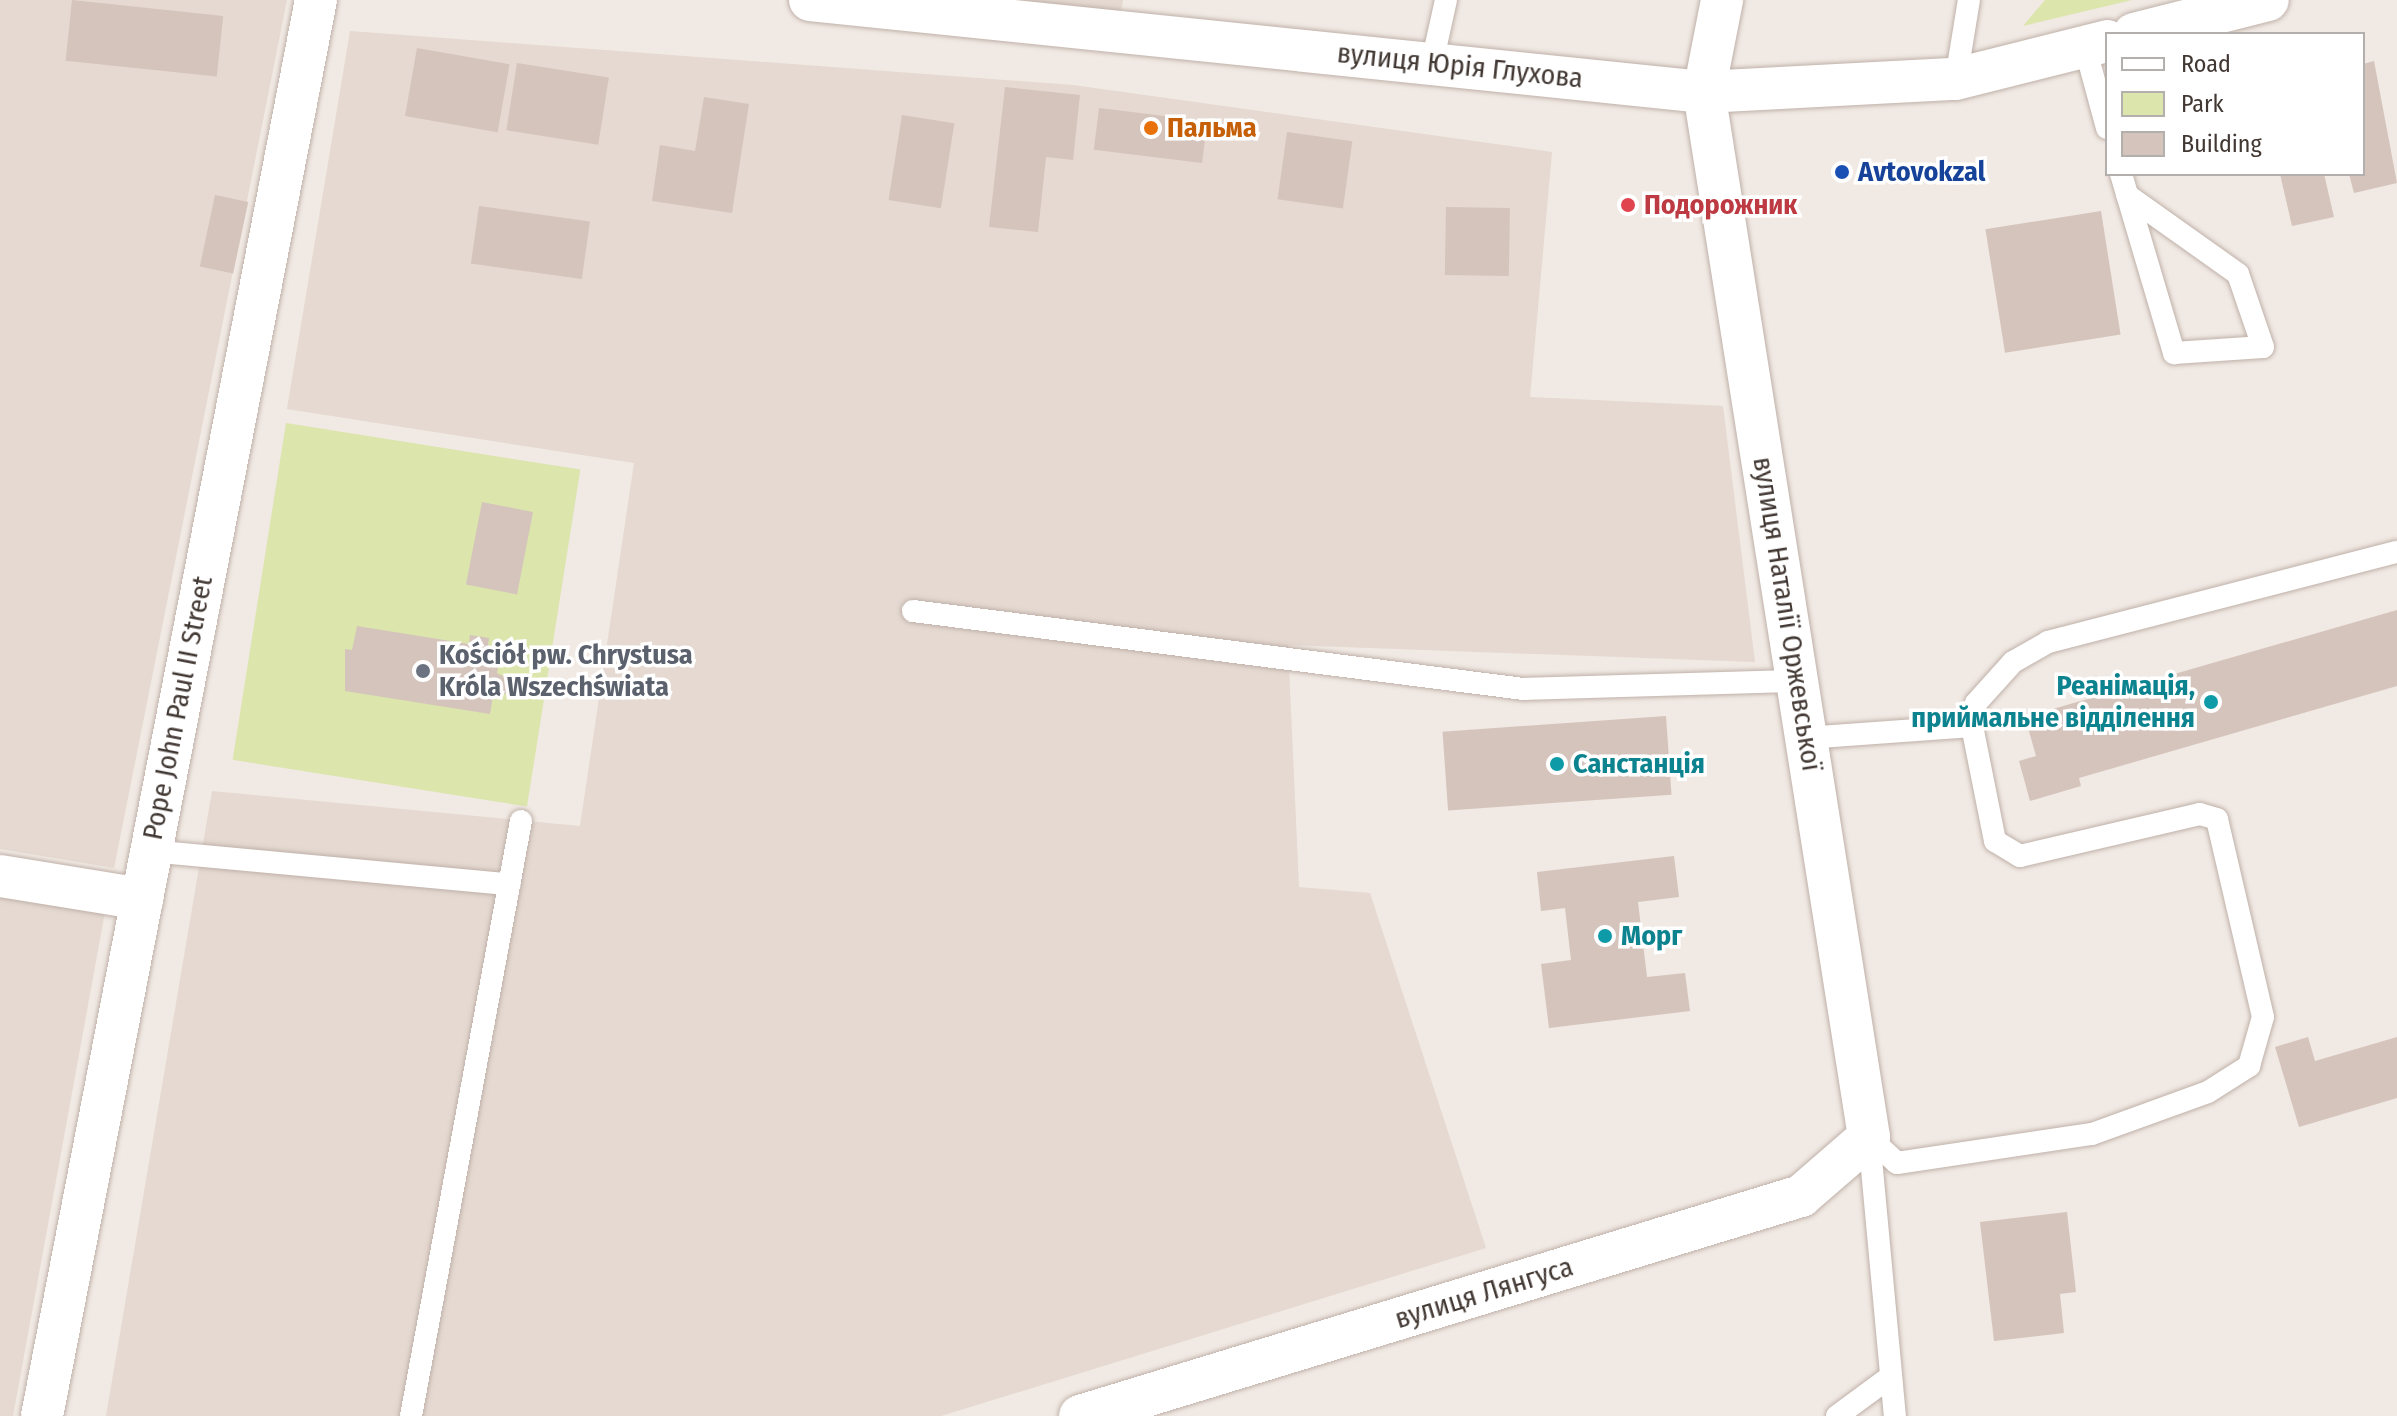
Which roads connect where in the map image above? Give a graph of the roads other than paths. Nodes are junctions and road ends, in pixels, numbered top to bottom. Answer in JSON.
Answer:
{"nodes":[{"id":1,"x":316,"y":0,"type":"edge"},
{"id":2,"x":810,"y":0,"type":"edge"},
{"id":3,"x":1446,"y":0,"type":"edge"},
{"id":4,"x":1722,"y":0,"type":"edge"},
{"id":5,"x":1969,"y":0,"type":"edge"},
{"id":6,"x":2268,"y":0,"type":"edge"},
{"id":7,"x":1141,"y":17,"type":"edge"},
{"id":8,"x":2142,"y":32,"type":"edge"},
{"id":9,"x":2096,"y":44,"type":"edge"},
{"id":10,"x":1432,"y":63,"type":"junction"},
{"id":11,"x":1956,"y":79,"type":"junction"},
{"id":12,"x":1704,"y":92,"type":"junction"},
{"id":13,"x":2105,"y":113,"type":"edge"},
{"id":14,"x":2124,"y":184,"type":"edge"},
{"id":15,"x":2397,"y":552,"type":"edge"},
{"id":16,"x":913,"y":611,"type":"dead end"},
{"id":17,"x":1797,"y":681,"type":"junction"},
{"id":18,"x":1972,"y":726,"type":"junction"},
{"id":19,"x":1806,"y":738,"type":"junction"},
{"id":20,"x":521,"y":821,"type":"dead end"},
{"id":21,"x":150,"y":851,"type":"junction"},
{"id":22,"x":0,"y":876,"type":"edge"},
{"id":23,"x":509,"y":884,"type":"junction"},
{"id":24,"x":142,"y":899,"type":"junction"},
{"id":25,"x":1869,"y":1137,"type":"junction"},
{"id":26,"x":1890,"y":1377,"type":"junction"},
{"id":27,"x":42,"y":1416,"type":"edge"},
{"id":28,"x":411,"y":1416,"type":"edge"},
{"id":29,"x":1080,"y":1416,"type":"edge"},
{"id":30,"x":1837,"y":1416,"type":"edge"},
{"id":31,"x":1895,"y":1416,"type":"edge"}],
"edges":[{"from":1,"to":21,"type":"street","name":"Pope John Paul II Street"},
{"from":2,"to":7,"type":"street","name":"вулиця Юрія Глухова"},
{"from":3,"to":10,"type":"lane"},
{"from":4,"to":12,"type":"street"},
{"from":5,"to":11,"type":"lane"},
{"from":6,"to":8,"type":"street"},
{"from":7,"to":10,"type":"street","name":"вулиця Юрія Глухова"},
{"from":9,"to":11,"type":"street","name":"вулиця Юрія Глухова"},
{"from":9,"to":13,"type":"lane"},
{"from":10,"to":12,"type":"street","name":"вулиця Юрія Глухова"},
{"from":11,"to":12,"type":"street","name":"вулиця Юрія Глухова"},
{"from":12,"to":17,"type":"street","name":"вулиця Наталії Оржевської"},
{"from":14,"to":14,"type":"lane"},
{"from":15,"to":18,"type":"lane"},
{"from":16,"to":17,"type":"lane"},
{"from":17,"to":19,"type":"street","name":"вулиця Наталії Оржевської"},
{"from":18,"to":19,"type":"lane"},
{"from":18,"to":25,"type":"lane"},
{"from":19,"to":25,"type":"street","name":"вулиця Наталії Оржевської"},
{"from":20,"to":23,"type":"lane"},
{"from":21,"to":23,"type":"lane"},
{"from":21,"to":24,"type":"street","name":"Pope John Paul II Street"},
{"from":22,"to":24,"type":"street"},
{"from":23,"to":28,"type":"lane"},
{"from":24,"to":27,"type":"street","name":"Pope John Paul II Street"},
{"from":25,"to":26,"type":"lane"},
{"from":25,"to":29,"type":"street","name":"вулиця Лянгуса"},
{"from":26,"to":30,"type":"lane"},
{"from":26,"to":31,"type":"lane"}]}
